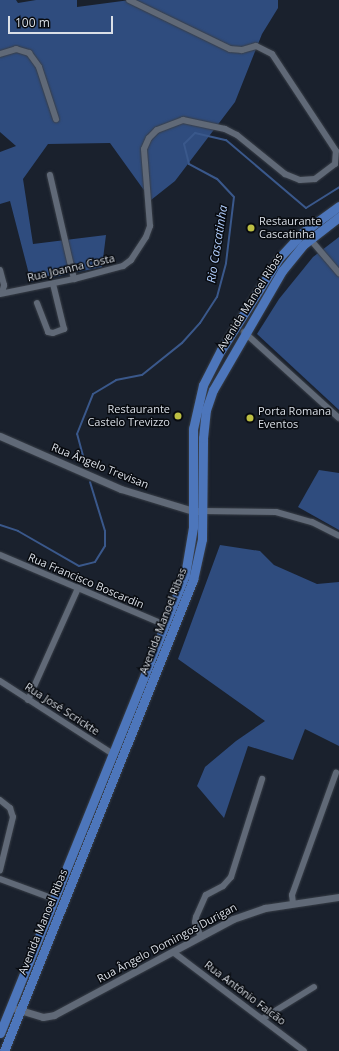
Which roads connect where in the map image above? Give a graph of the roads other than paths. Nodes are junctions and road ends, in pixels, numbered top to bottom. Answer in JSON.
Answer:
{"nodes":[{"id":1,"x":129,"y":0,"type":"edge"},
{"id":2,"x":0,"y":54,"type":"edge"},
{"id":3,"x":56,"y":119,"type":"dead end"},
{"id":4,"x":50,"y":175,"type":"dead end"},
{"id":5,"x":339,"y":206,"type":"edge"},
{"id":6,"x":339,"y":217,"type":"edge"},
{"id":7,"x":302,"y":233,"type":"junction"},
{"id":8,"x":310,"y":239,"type":"junction"},
{"id":9,"x":0,"y":270,"type":"edge"},
{"id":10,"x":339,"y":274,"type":"edge"},
{"id":11,"x":74,"y":279,"type":"junction"},
{"id":12,"x":53,"y":284,"type":"junction"},
{"id":13,"x":1,"y":294,"type":"edge"},
{"id":14,"x":37,"y":303,"type":"dead end"},
{"id":15,"x":246,"y":308,"type":"junction"},
{"id":16,"x":244,"y":332,"type":"junction"},
{"id":17,"x":339,"y":418,"type":"edge"},
{"id":18,"x":0,"y":436,"type":"edge"},
{"id":19,"x":193,"y":511,"type":"junction"},
{"id":20,"x":204,"y":511,"type":"junction"},
{"id":21,"x":339,"y":536,"type":"edge"},
{"id":22,"x":0,"y":555,"type":"edge"},
{"id":23,"x":180,"y":587,"type":"junction"},
{"id":24,"x":78,"y":588,"type":"junction"},
{"id":25,"x":180,"y":615,"type":"junction"},
{"id":26,"x":165,"y":625,"type":"junction"},
{"id":27,"x":164,"y":654,"type":"junction"},
{"id":28,"x":0,"y":681,"type":"edge"},
{"id":29,"x":28,"y":700,"type":"junction"},
{"id":30,"x":120,"y":736,"type":"junction"},
{"id":31,"x":125,"y":751,"type":"junction"},
{"id":32,"x":113,"y":754,"type":"junction"},
{"id":33,"x":336,"y":772,"type":"dead end"},
{"id":34,"x":116,"y":774,"type":"junction"},
{"id":35,"x":262,"y":779,"type":"dead end"},
{"id":36,"x":0,"y":800,"type":"edge"},
{"id":37,"x":70,"y":860,"type":"junction"},
{"id":38,"x":0,"y":870,"type":"edge"},
{"id":39,"x":0,"y":879,"type":"edge"},
{"id":40,"x":69,"y":891,"type":"junction"},
{"id":41,"x":339,"y":897,"type":"edge"},
{"id":42,"x":54,"y":899,"type":"junction"},
{"id":43,"x":293,"y":903,"type":"junction"},
{"id":44,"x":53,"y":931,"type":"junction"},
{"id":45,"x":201,"y":936,"type":"junction"},
{"id":46,"x":173,"y":952,"type":"junction"},
{"id":47,"x":314,"y":987,"type":"dead end"},
{"id":48,"x":10,"y":1007,"type":"junction"},
{"id":49,"x":20,"y":1011,"type":"junction"},
{"id":50,"x":262,"y":1019,"type":"junction"},
{"id":51,"x":0,"y":1032,"type":"edge"},
{"id":52,"x":4,"y":1051,"type":"edge"},
{"id":53,"x":304,"y":1051,"type":"edge"}],
"edges":[{"from":1,"to":11,"type":"street","name":"Rua Joanna Costa"},
{"from":2,"to":3,"type":"street"},
{"from":4,"to":11,"type":"street"},
{"from":5,"to":7,"type":"main road","name":"Avenida Manoel Ribas"},
{"from":6,"to":8,"type":"main road","name":"Avenida Manoel Ribas"},
{"from":7,"to":8,"type":"main road"},
{"from":7,"to":15,"type":"main road","name":"Avenida Manoel Ribas"},
{"from":8,"to":10,"type":"street"},
{"from":8,"to":16,"type":"main road","name":"Avenida Manoel Ribas"},
{"from":9,"to":13,"type":"street"},
{"from":11,"to":12,"type":"street","name":"Rua Joanna Costa"},
{"from":12,"to":13,"type":"street","name":"Rua Joanna Costa"},
{"from":12,"to":14,"type":"street"},
{"from":15,"to":16,"type":"main road"},
{"from":15,"to":19,"type":"main road","name":"Avenida Manoel Ribas"},
{"from":16,"to":17,"type":"street"},
{"from":16,"to":20,"type":"main road","name":"Avenida Manoel Ribas"},
{"from":18,"to":19,"type":"street","name":"Rua Ângelo Trevisan"},
{"from":19,"to":20,"type":"street","name":"Rua Ângelo Trevisan"},
{"from":19,"to":23,"type":"main road","name":"Avenida Manoel Ribas"},
{"from":20,"to":21,"type":"street"},
{"from":20,"to":25,"type":"main road","name":"Avenida Manoel Ribas"},
{"from":22,"to":24,"type":"street","name":"Rua Francisco Boscardin"},
{"from":23,"to":25,"type":"main road"},
{"from":23,"to":26,"type":"main road","name":"Avenida Manoel Ribas"},
{"from":24,"to":26,"type":"street","name":"Rua Francisco Boscardin"},
{"from":24,"to":29,"type":"street"},
{"from":25,"to":27,"type":"main road","name":"Avenida Manoel Ribas"},
{"from":26,"to":27,"type":"main road"},
{"from":26,"to":30,"type":"main road","name":"Avenida Manoel Ribas"},
{"from":27,"to":31,"type":"main road","name":"Avenida Manoel Ribas"},
{"from":28,"to":29,"type":"street","name":"Rua José Scrickte"},
{"from":29,"to":32,"type":"street","name":"Rua José Scrickte"},
{"from":30,"to":31,"type":"main road"},
{"from":30,"to":32,"type":"main road","name":"Avenida Manoel Ribas"},
{"from":31,"to":34,"type":"main road","name":"Avenida Manoel Ribas"},
{"from":32,"to":34,"type":"main road"},
{"from":32,"to":37,"type":"main road","name":"Avenida Manoel Ribas"},
{"from":33,"to":43,"type":"street"},
{"from":34,"to":40,"type":"main road","name":"Avenida Manoel Ribas"},
{"from":35,"to":45,"type":"street"},
{"from":36,"to":38,"type":"street"},
{"from":37,"to":40,"type":"main road"},
{"from":37,"to":42,"type":"main road","name":"Avenida Manoel Ribas"},
{"from":39,"to":42,"type":"street"},
{"from":40,"to":44,"type":"main road","name":"Avenida Manoel Ribas"},
{"from":41,"to":43,"type":"street","name":"Rua Ângelo Domingos Durigan"},
{"from":42,"to":44,"type":"main road"},
{"from":42,"to":48,"type":"main road","name":"Avenida Manoel Ribas"},
{"from":43,"to":45,"type":"street","name":"Rua Ângelo Domingos Durigan"},
{"from":44,"to":49,"type":"main road","name":"Avenida Manoel Ribas"},
{"from":45,"to":46,"type":"street","name":"Rua Ângelo Domingos Durigan"},
{"from":46,"to":49,"type":"street","name":"Rua Ângelo Domingos Durigan"},
{"from":46,"to":50,"type":"street","name":"Rua Antônio Falcão"},
{"from":47,"to":50,"type":"street"},
{"from":48,"to":49,"type":"street","name":"Rua Ângelo Domingos Durigan"},
{"from":48,"to":51,"type":"main road","name":"Avenida Manoel Ribas"},
{"from":49,"to":52,"type":"main road","name":"Avenida Manoel Ribas"},
{"from":50,"to":53,"type":"street","name":"Rua Antônio Falcão"}]}
